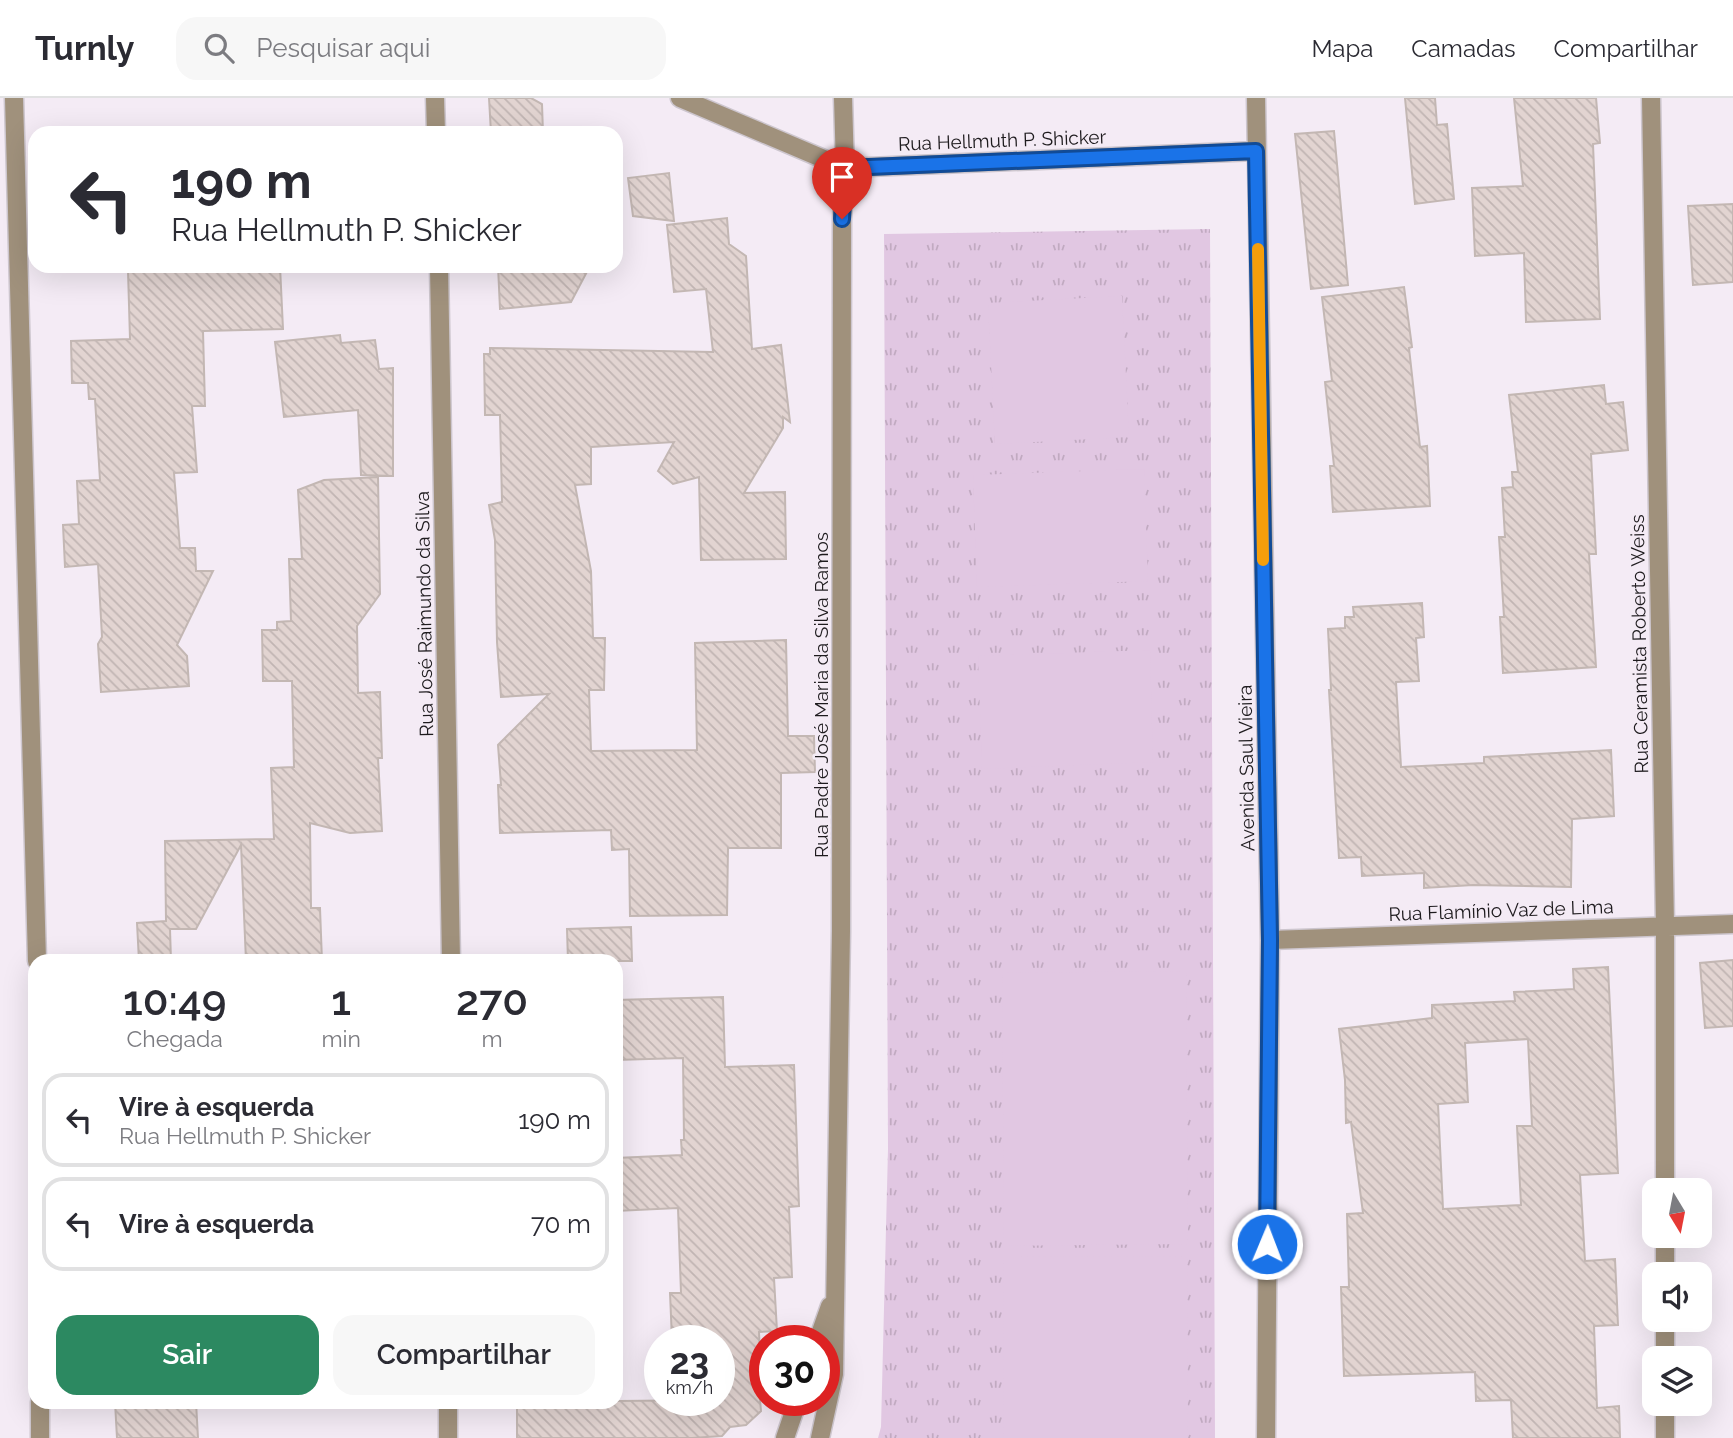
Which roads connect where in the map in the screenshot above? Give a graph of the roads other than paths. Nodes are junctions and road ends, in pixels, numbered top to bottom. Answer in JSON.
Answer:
{"nodes":[{"id":1,"x":14,"y":98,"type":"edge"},
{"id":2,"x":435,"y":98,"type":"edge"},
{"id":3,"x":680,"y":98,"type":"edge"},
{"id":4,"x":843,"y":98,"type":"edge"},
{"id":5,"x":1256,"y":98,"type":"edge"},
{"id":6,"x":1651,"y":98,"type":"edge"},
{"id":7,"x":436,"y":126,"type":"edge"},
{"id":8,"x":1256,"y":151,"type":"junction"},
{"id":9,"x":845,"y":168,"type":"junction"},
{"id":10,"x":439,"y":273,"type":"edge"},
{"id":11,"x":1733,"y":924,"type":"edge"},
{"id":12,"x":1665,"y":925,"type":"junction"},
{"id":13,"x":1270,"y":940,"type":"junction"},
{"id":14,"x":37,"y":954,"type":"edge"},
{"id":15,"x":452,"y":954,"type":"edge"},
{"id":16,"x":1665,"y":1178,"type":"edge"},
{"id":17,"x":834,"y":1292,"type":"junction"},
{"id":18,"x":823,"y":1325,"type":"edge"},
{"id":19,"x":40,"y":1409,"type":"edge"},
{"id":20,"x":448,"y":1409,"type":"edge"},
{"id":21,"x":793,"y":1416,"type":"edge"},
{"id":22,"x":1665,"y":1416,"type":"edge"},
{"id":23,"x":40,"y":1438,"type":"edge"},
{"id":24,"x":448,"y":1438,"type":"edge"},
{"id":25,"x":785,"y":1438,"type":"edge"},
{"id":26,"x":820,"y":1438,"type":"edge"},
{"id":27,"x":1266,"y":1438,"type":"edge"},
{"id":28,"x":1665,"y":1438,"type":"edge"}],
"edges":[{"from":1,"to":14,"type":"street"},
{"from":2,"to":7,"type":"street"},
{"from":3,"to":9,"type":"street","name":"Rua Hellmuth P. Shicker"},
{"from":4,"to":9,"type":"street","name":"Rua Padre José Maria da Silva Ramos"},
{"from":5,"to":8,"type":"street","name":"Avenida Saul Vieira"},
{"from":6,"to":12,"type":"street","name":"Rua Ceramista Roberto Weiss"},
{"from":8,"to":9,"type":"street","name":"Rua Hellmuth P. Shicker"},
{"from":8,"to":13,"type":"street","name":"Avenida Saul Vieira"},
{"from":9,"to":17,"type":"street","name":"Rua Padre José Maria da Silva Ramos"},
{"from":10,"to":15,"type":"street","name":"Rua José Raimundo da Silva"},
{"from":11,"to":12,"type":"street","name":"Rua Flamínio Vaz de Lima"},
{"from":12,"to":13,"type":"street","name":"Rua Flamínio Vaz de Lima"},
{"from":12,"to":16,"type":"street","name":"Rua Ceramista Roberto Weiss"},
{"from":13,"to":27,"type":"street","name":"Avenida Saul Vieira"},
{"from":17,"to":18,"type":"street"},
{"from":17,"to":26,"type":"street","name":"Rua Padre José Maria da Silva Ramos"},
{"from":19,"to":23,"type":"street"},
{"from":20,"to":24,"type":"street"},
{"from":21,"to":25,"type":"street"},
{"from":22,"to":28,"type":"street"}]}
